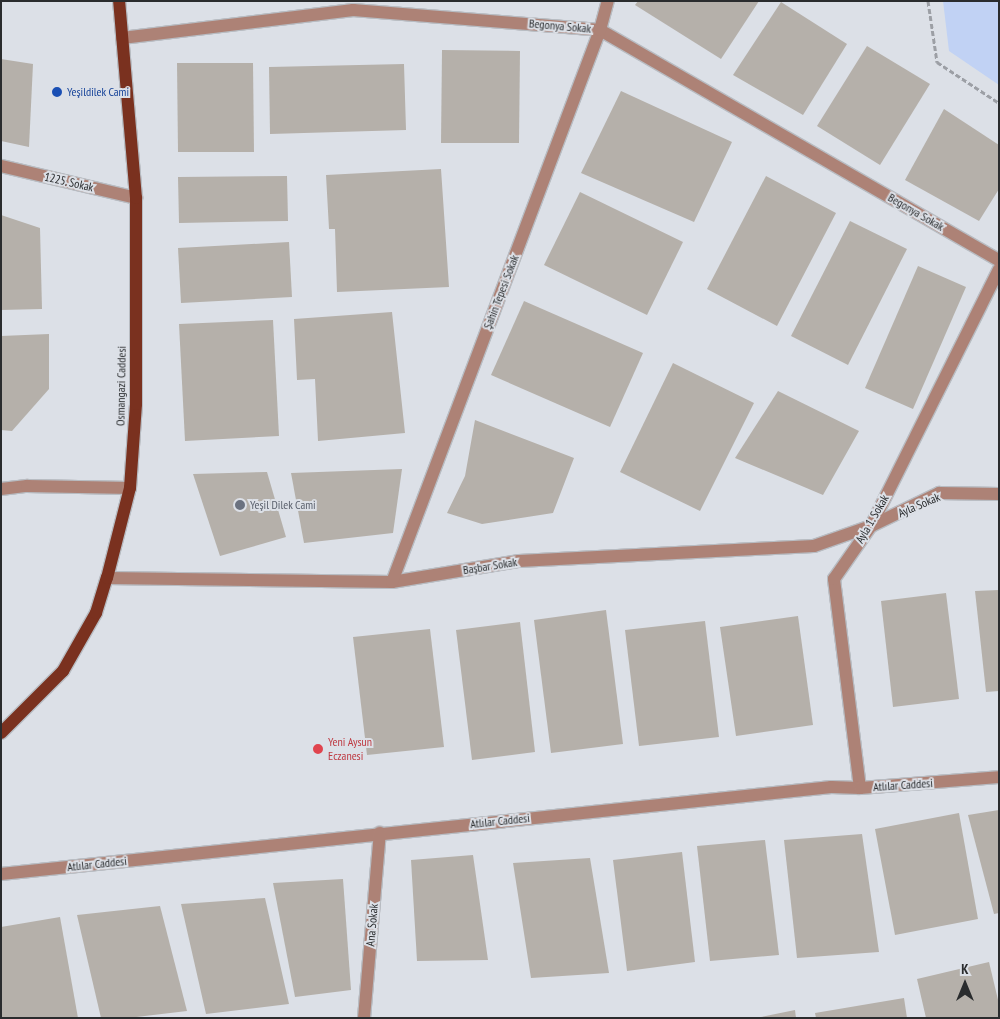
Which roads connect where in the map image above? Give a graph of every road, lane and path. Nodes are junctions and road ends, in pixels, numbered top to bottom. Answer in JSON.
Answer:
{"nodes":[{"id":1,"x":119,"y":1,"type":"edge"},
{"id":2,"x":608,"y":1,"type":"edge"},
{"id":3,"x":928,"y":1,"type":"edge"},
{"id":4,"x":354,"y":5,"type":"edge"},
{"id":5,"x":600,"y":30,"type":"junction"},
{"id":6,"x":122,"y":38,"type":"junction"},
{"id":7,"x":999,"y":104,"type":"edge"},
{"id":8,"x":1,"y":166,"type":"edge"},
{"id":9,"x":136,"y":198,"type":"junction"},
{"id":10,"x":999,"y":260,"type":"edge"},
{"id":11,"x":999,"y":269,"type":"edge"},
{"id":12,"x":130,"y":488,"type":"junction"},
{"id":13,"x":1,"y":489,"type":"edge"},
{"id":14,"x":999,"y":494,"type":"edge"},
{"id":15,"x":871,"y":526,"type":"junction"},
{"id":16,"x":107,"y":578,"type":"junction"},
{"id":17,"x":392,"y":582,"type":"junction"},
{"id":18,"x":1,"y":733,"type":"edge"},
{"id":19,"x":999,"y":777,"type":"edge"},
{"id":20,"x":860,"y":788,"type":"junction"},
{"id":21,"x":380,"y":833,"type":"junction"},
{"id":22,"x":1,"y":874,"type":"edge"},
{"id":23,"x":364,"y":1018,"type":"edge"}],
"edges":[{"from":1,"to":6,"type":"main road","name":"Osmangazi Caddesi"},
{"from":2,"to":5,"type":"street","name":"Şahin Tepesi Sokak"},
{"from":3,"to":7,"type":"path"},
{"from":4,"to":5,"type":"street","name":"Begonya Sokak"},
{"from":4,"to":6,"type":"street","name":"Begonya Sokak"},
{"from":5,"to":10,"type":"street","name":"Begonya Sokak"},
{"from":5,"to":17,"type":"street","name":"Şahin Tepesi Sokak"},
{"from":6,"to":9,"type":"main road","name":"Osmangazi Caddesi"},
{"from":8,"to":9,"type":"street","name":"1225. Sokak"},
{"from":9,"to":12,"type":"main road","name":"Osmangazi Caddesi"},
{"from":11,"to":15,"type":"street","name":"Ayla 1. Sokak"},
{"from":12,"to":13,"type":"street"},
{"from":12,"to":16,"type":"main road","name":"Osmangazi Caddesi"},
{"from":14,"to":15,"type":"street","name":"Ayla Sokak"},
{"from":15,"to":17,"type":"street","name":"Başbar Sokak"},
{"from":15,"to":20,"type":"street","name":"Ayla 1. Sokak"},
{"from":16,"to":17,"type":"street","name":"Başbar Sokak"},
{"from":16,"to":18,"type":"main road","name":"Osmangazi Caddesi"},
{"from":19,"to":20,"type":"street","name":"Atlılar Caddesi"},
{"from":20,"to":21,"type":"street","name":"Atlılar Caddesi"},
{"from":21,"to":22,"type":"street","name":"Atlılar Caddesi"},
{"from":21,"to":23,"type":"street","name":"Ana Sokak"}]}
